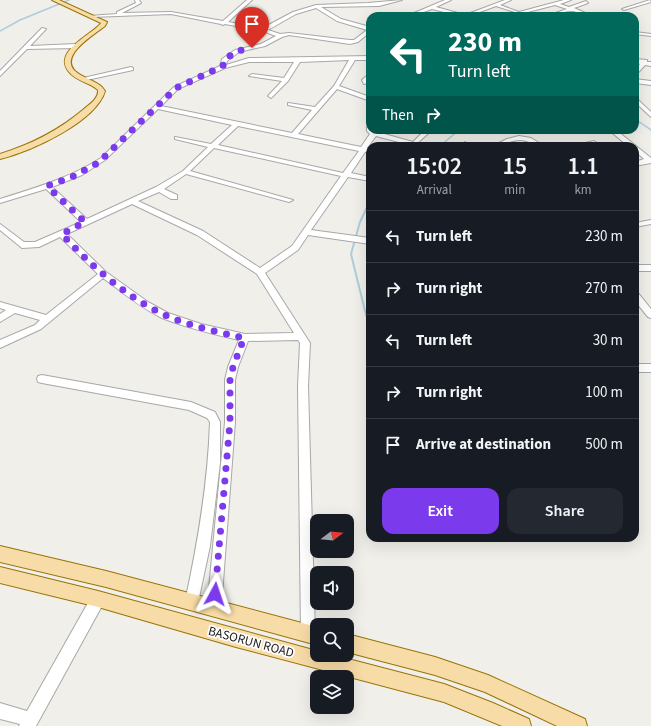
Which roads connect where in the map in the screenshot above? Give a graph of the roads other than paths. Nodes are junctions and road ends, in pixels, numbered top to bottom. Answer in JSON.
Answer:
{"nodes":[{"id":1,"x":137,"y":0,"type":"edge"},
{"id":2,"x":250,"y":0,"type":"edge"},
{"id":3,"x":400,"y":0,"type":"edge"},
{"id":4,"x":509,"y":0,"type":"edge"},
{"id":5,"x":569,"y":0,"type":"edge"},
{"id":6,"x":639,"y":0,"type":"edge"},
{"id":7,"x":444,"y":1,"type":"edge"},
{"id":8,"x":59,"y":2,"type":"edge"},
{"id":9,"x":537,"y":2,"type":"dead end"},
{"id":10,"x":586,"y":2,"type":"dead end"},
{"id":11,"x":649,"y":2,"type":"edge"},
{"id":12,"x":496,"y":4,"type":"junction"},
{"id":13,"x":557,"y":4,"type":"junction"},
{"id":14,"x":316,"y":6,"type":"junction"},
{"id":15,"x":547,"y":6,"type":"junction"},
{"id":16,"x":431,"y":7,"type":"junction"},
{"id":17,"x":571,"y":8,"type":"junction"},
{"id":18,"x":624,"y":9,"type":"dead end"},
{"id":19,"x":419,"y":12,"type":"edge"},
{"id":20,"x":449,"y":12,"type":"edge"},
{"id":21,"x":475,"y":12,"type":"edge"},
{"id":22,"x":516,"y":12,"type":"edge"},
{"id":23,"x":523,"y":12,"type":"edge"},
{"id":24,"x":560,"y":12,"type":"edge"},
{"id":25,"x":580,"y":12,"type":"edge"},
{"id":26,"x":115,"y":14,"type":"junction"},
{"id":27,"x":91,"y":16,"type":"junction"},
{"id":28,"x":224,"y":24,"type":"junction"},
{"id":29,"x":44,"y":29,"type":"dead end"},
{"id":30,"x":366,"y":29,"type":"edge"},
{"id":31,"x":264,"y":30,"type":"junction"},
{"id":32,"x":366,"y":33,"type":"edge"},
{"id":33,"x":639,"y":34,"type":"edge"},
{"id":34,"x":651,"y":35,"type":"edge"},
{"id":35,"x":280,"y":36,"type":"junction"},
{"id":36,"x":336,"y":42,"type":"junction"},
{"id":37,"x":76,"y":46,"type":"junction"},
{"id":38,"x":25,"y":48,"type":"junction"},
{"id":39,"x":366,"y":58,"type":"edge"},
{"id":40,"x":353,"y":59,"type":"junction"},
{"id":41,"x":298,"y":60,"type":"junction"},
{"id":42,"x":332,"y":60,"type":"junction"},
{"id":43,"x":648,"y":63,"type":"edge"},
{"id":44,"x":223,"y":66,"type":"junction"},
{"id":45,"x":131,"y":69,"type":"dead end"},
{"id":46,"x":639,"y":71,"type":"edge"},
{"id":47,"x":0,"y":74,"type":"edge"},
{"id":48,"x":252,"y":76,"type":"dead end"},
{"id":49,"x":82,"y":79,"type":"junction"},
{"id":50,"x":366,"y":79,"type":"edge"},
{"id":51,"x":286,"y":80,"type":"junction"},
{"id":52,"x":639,"y":82,"type":"edge"},
{"id":53,"x":366,"y":83,"type":"dead end"},
{"id":54,"x":651,"y":83,"type":"edge"},
{"id":55,"x":336,"y":87,"type":"junction"},
{"id":56,"x":271,"y":96,"type":"dead end"},
{"id":57,"x":366,"y":98,"type":"edge"},
{"id":58,"x":639,"y":103,"type":"edge"},
{"id":59,"x":290,"y":104,"type":"dead end"},
{"id":60,"x":155,"y":107,"type":"junction"},
{"id":61,"x":316,"y":109,"type":"junction"},
{"id":62,"x":651,"y":115,"type":"edge"},
{"id":63,"x":235,"y":125,"type":"junction"},
{"id":64,"x":382,"y":134,"type":"edge"},
{"id":65,"x":425,"y":134,"type":"edge"},
{"id":66,"x":617,"y":134,"type":"edge"},
{"id":67,"x":293,"y":136,"type":"junction"},
{"id":68,"x":177,"y":138,"type":"dead end"},
{"id":69,"x":408,"y":142,"type":"edge"},
{"id":70,"x":416,"y":142,"type":"edge"},
{"id":71,"x":506,"y":142,"type":"edge"},
{"id":72,"x":535,"y":142,"type":"edge"},
{"id":73,"x":627,"y":142,"type":"edge"},
{"id":74,"x":212,"y":146,"type":"junction"},
{"id":75,"x":366,"y":150,"type":"edge"},
{"id":76,"x":366,"y":151,"type":"edge"},
{"id":77,"x":639,"y":151,"type":"edge"},
{"id":78,"x":0,"y":157,"type":"edge"},
{"id":79,"x":650,"y":161,"type":"edge"},
{"id":80,"x":639,"y":163,"type":"edge"},
{"id":81,"x":185,"y":172,"type":"junction"},
{"id":82,"x":346,"y":175,"type":"junction"},
{"id":83,"x":366,"y":178,"type":"edge"},
{"id":84,"x":47,"y":186,"type":"junction"},
{"id":85,"x":159,"y":189,"type":"junction"},
{"id":86,"x":174,"y":197,"type":"dead end"},
{"id":87,"x":289,"y":200,"type":"dead end"},
{"id":88,"x":0,"y":201,"type":"edge"},
{"id":89,"x":131,"y":201,"type":"junction"},
{"id":90,"x":85,"y":222,"type":"junction"},
{"id":91,"x":651,"y":222,"type":"edge"},
{"id":92,"x":639,"y":224,"type":"edge"},
{"id":93,"x":0,"y":226,"type":"edge"},
{"id":94,"x":307,"y":232,"type":"junction"},
{"id":95,"x":62,"y":234,"type":"junction"},
{"id":96,"x":366,"y":241,"type":"edge"},
{"id":97,"x":639,"y":268,"type":"edge"},
{"id":98,"x":651,"y":268,"type":"edge"},
{"id":99,"x":260,"y":272,"type":"junction"},
{"id":100,"x":103,"y":274,"type":"junction"},
{"id":101,"x":639,"y":300,"type":"edge"},
{"id":102,"x":0,"y":305,"type":"edge"},
{"id":103,"x":13,"y":309,"type":"junction"},
{"id":104,"x":651,"y":315,"type":"edge"},
{"id":105,"x":0,"y":319,"type":"edge"},
{"id":106,"x":48,"y":319,"type":"junction"},
{"id":107,"x":300,"y":336,"type":"junction"},
{"id":108,"x":244,"y":338,"type":"junction"},
{"id":109,"x":0,"y":344,"type":"edge"},
{"id":110,"x":639,"y":368,"type":"edge"},
{"id":111,"x":651,"y":368,"type":"edge"},
{"id":112,"x":42,"y":379,"type":"dead end"},
{"id":113,"x":0,"y":554,"type":"edge"},
{"id":114,"x":0,"y":576,"type":"edge"},
{"id":115,"x":98,"y":599,"type":"junction"},
{"id":116,"x":192,"y":602,"type":"junction"},
{"id":117,"x":214,"y":609,"type":"junction"},
{"id":118,"x":311,"y":618,"type":"edge"},
{"id":119,"x":310,"y":633,"type":"edge"},
{"id":120,"x":354,"y":645,"type":"edge"},
{"id":121,"x":0,"y":711,"type":"edge"},
{"id":122,"x":29,"y":722,"type":"edge"},
{"id":123,"x":522,"y":726,"type":"edge"},
{"id":124,"x":578,"y":726,"type":"edge"}],
"edges":[{"from":1,"to":26,"type":"street"},
{"from":2,"to":28,"type":"street"},
{"from":3,"to":14,"type":"street"},
{"from":4,"to":12,"type":"street"},
{"from":5,"to":13,"type":"street"},
{"from":6,"to":11,"type":"street"},
{"from":7,"to":16,"type":"street"},
{"from":8,"to":27,"type":"main road"},
{"from":9,"to":15,"type":"street"},
{"from":10,"to":17,"type":"street"},
{"from":11,"to":18,"type":"street"},
{"from":12,"to":21,"type":"street"},
{"from":12,"to":22,"type":"street"},
{"from":13,"to":15,"type":"street"},
{"from":13,"to":17,"type":"street"},
{"from":14,"to":30,"type":"street"},
{"from":14,"to":31,"type":"street"},
{"from":15,"to":23,"type":"street"},
{"from":16,"to":19,"type":"street"},
{"from":16,"to":20,"type":"street"},
{"from":17,"to":24,"type":"street"},
{"from":17,"to":25,"type":"street"},
{"from":26,"to":27,"type":"street"},
{"from":26,"to":28,"type":"street"},
{"from":27,"to":37,"type":"main road"},
{"from":28,"to":31,"type":"street"},
{"from":29,"to":38,"type":"street"},
{"from":31,"to":35,"type":"street"},
{"from":32,"to":36,"type":"street"},
{"from":33,"to":34,"type":"street"},
{"from":35,"to":36,"type":"street"},
{"from":35,"to":44,"type":"street"},
{"from":36,"to":42,"type":"street"},
{"from":37,"to":38,"type":"street"},
{"from":37,"to":49,"type":"main road"},
{"from":38,"to":47,"type":"street"},
{"from":39,"to":40,"type":"street"},
{"from":40,"to":42,"type":"street"},
{"from":40,"to":55,"type":"street"},
{"from":41,"to":42,"type":"street"},
{"from":41,"to":44,"type":"street"},
{"from":41,"to":51,"type":"street"},
{"from":43,"to":46,"type":"street"},
{"from":44,"to":60,"type":"street"},
{"from":45,"to":49,"type":"street"},
{"from":48,"to":51,"type":"street"},
{"from":49,"to":78,"type":"main road"},
{"from":50,"to":53,"type":"street"},
{"from":51,"to":56,"type":"street"},
{"from":52,"to":54,"type":"street"},
{"from":55,"to":57,"type":"street"},
{"from":55,"to":61,"type":"street"},
{"from":58,"to":62,"type":"street"},
{"from":59,"to":61,"type":"street"},
{"from":60,"to":63,"type":"street"},
{"from":60,"to":84,"type":"street"},
{"from":61,"to":67,"type":"street"},
{"from":63,"to":67,"type":"street"},
{"from":63,"to":74,"type":"street"},
{"from":64,"to":69,"type":"street"},
{"from":65,"to":70,"type":"street"},
{"from":66,"to":73,"type":"street"},
{"from":67,"to":75,"type":"street"},
{"from":68,"to":74,"type":"street"},
{"from":71,"to":72,"type":"street"},
{"from":74,"to":81,"type":"street"},
{"from":74,"to":82,"type":"street"},
{"from":76,"to":82,"type":"street"},
{"from":77,"to":79,"type":"street"},
{"from":79,"to":80,"type":"street"},
{"from":81,"to":85,"type":"street"},
{"from":81,"to":87,"type":"street"},
{"from":82,"to":83,"type":"street"},
{"from":82,"to":94,"type":"street"},
{"from":84,"to":88,"type":"street"},
{"from":84,"to":90,"type":"street"},
{"from":85,"to":86,"type":"street"},
{"from":85,"to":89,"type":"street"},
{"from":89,"to":90,"type":"street"},
{"from":89,"to":99,"type":"street"},
{"from":90,"to":95,"type":"street"},
{"from":91,"to":92,"type":"street"},
{"from":93,"to":95,"type":"street"},
{"from":94,"to":96,"type":"street"},
{"from":94,"to":99,"type":"street"},
{"from":95,"to":100,"type":"street"},
{"from":97,"to":98,"type":"street"},
{"from":99,"to":107,"type":"street"},
{"from":100,"to":106,"type":"street"},
{"from":100,"to":108,"type":"street"},
{"from":101,"to":104,"type":"street"},
{"from":102,"to":103,"type":"street"},
{"from":103,"to":105,"type":"street"},
{"from":103,"to":106,"type":"street"},
{"from":106,"to":109,"type":"street"},
{"from":107,"to":108,"type":"street"},
{"from":107,"to":118,"type":"street"},
{"from":108,"to":117,"type":"street"},
{"from":110,"to":111,"type":"street"},
{"from":112,"to":116,"type":"street"},
{"from":113,"to":116,"type":"main road","name":"BASORUN ROAD"},
{"from":114,"to":115,"type":"main road","name":"BASORUN ROAD"},
{"from":115,"to":122,"type":"street"},
{"from":115,"to":123,"type":"main road","name":"BASORUN ROAD"},
{"from":116,"to":117,"type":"main road","name":"BASORUN ROAD"},
{"from":117,"to":119,"type":"main road","name":"BASORUN ROAD"},
{"from":120,"to":124,"type":"main road"},
{"from":121,"to":122,"type":"street"}]}
